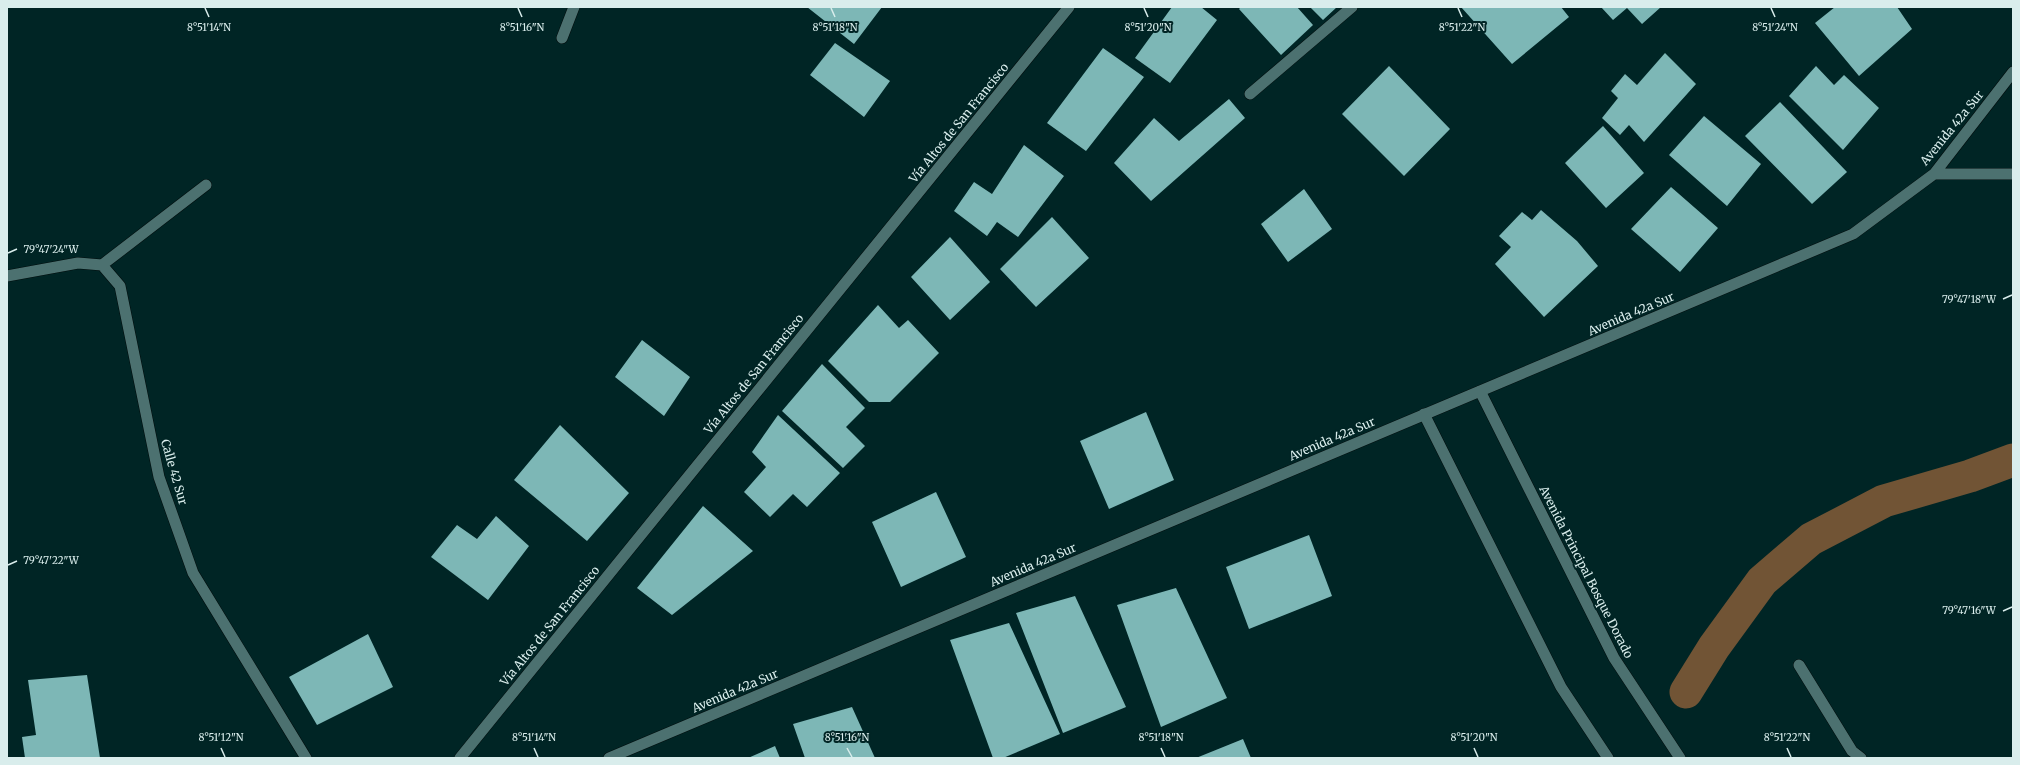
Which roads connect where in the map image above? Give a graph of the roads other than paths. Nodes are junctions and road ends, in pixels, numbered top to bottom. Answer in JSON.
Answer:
{"nodes":[{"id":1,"x":574,"y":7,"type":"edge"},
{"id":2,"x":1069,"y":7,"type":"edge"},
{"id":3,"x":1352,"y":7,"type":"edge"},
{"id":4,"x":562,"y":38,"type":"dead end"},
{"id":5,"x":2013,"y":72,"type":"edge"},
{"id":6,"x":1250,"y":94,"type":"dead end"},
{"id":7,"x":1934,"y":174,"type":"junction"},
{"id":8,"x":2013,"y":174,"type":"edge"},
{"id":9,"x":206,"y":185,"type":"dead end"},
{"id":10,"x":102,"y":265,"type":"junction"},
{"id":11,"x":7,"y":276,"type":"edge"},
{"id":12,"x":1480,"y":391,"type":"junction"},
{"id":13,"x":1424,"y":414,"type":"junction"},
{"id":14,"x":1799,"y":664,"type":"dead end"},
{"id":15,"x":306,"y":758,"type":"edge"},
{"id":16,"x":460,"y":758,"type":"edge"},
{"id":17,"x":609,"y":758,"type":"edge"},
{"id":18,"x":1608,"y":758,"type":"edge"},
{"id":19,"x":1680,"y":758,"type":"edge"},
{"id":20,"x":1861,"y":758,"type":"edge"}],
"edges":[{"from":1,"to":4,"type":"street"},
{"from":2,"to":16,"type":"street","name":"Vía Altos de San Francisco"},
{"from":3,"to":6,"type":"street"},
{"from":5,"to":7,"type":"street","name":"Avenida 42a Sur"},
{"from":7,"to":8,"type":"street"},
{"from":7,"to":12,"type":"street","name":"Avenida 42a Sur"},
{"from":9,"to":10,"type":"street"},
{"from":10,"to":11,"type":"street"},
{"from":10,"to":15,"type":"street","name":"Calle 42 Sur"},
{"from":12,"to":13,"type":"street","name":"Avenida 42a Sur"},
{"from":12,"to":19,"type":"street","name":"Avenida Principal Bosque Dorado"},
{"from":13,"to":17,"type":"street","name":"Avenida 42a Sur"},
{"from":13,"to":18,"type":"street"},
{"from":14,"to":20,"type":"street"}]}
